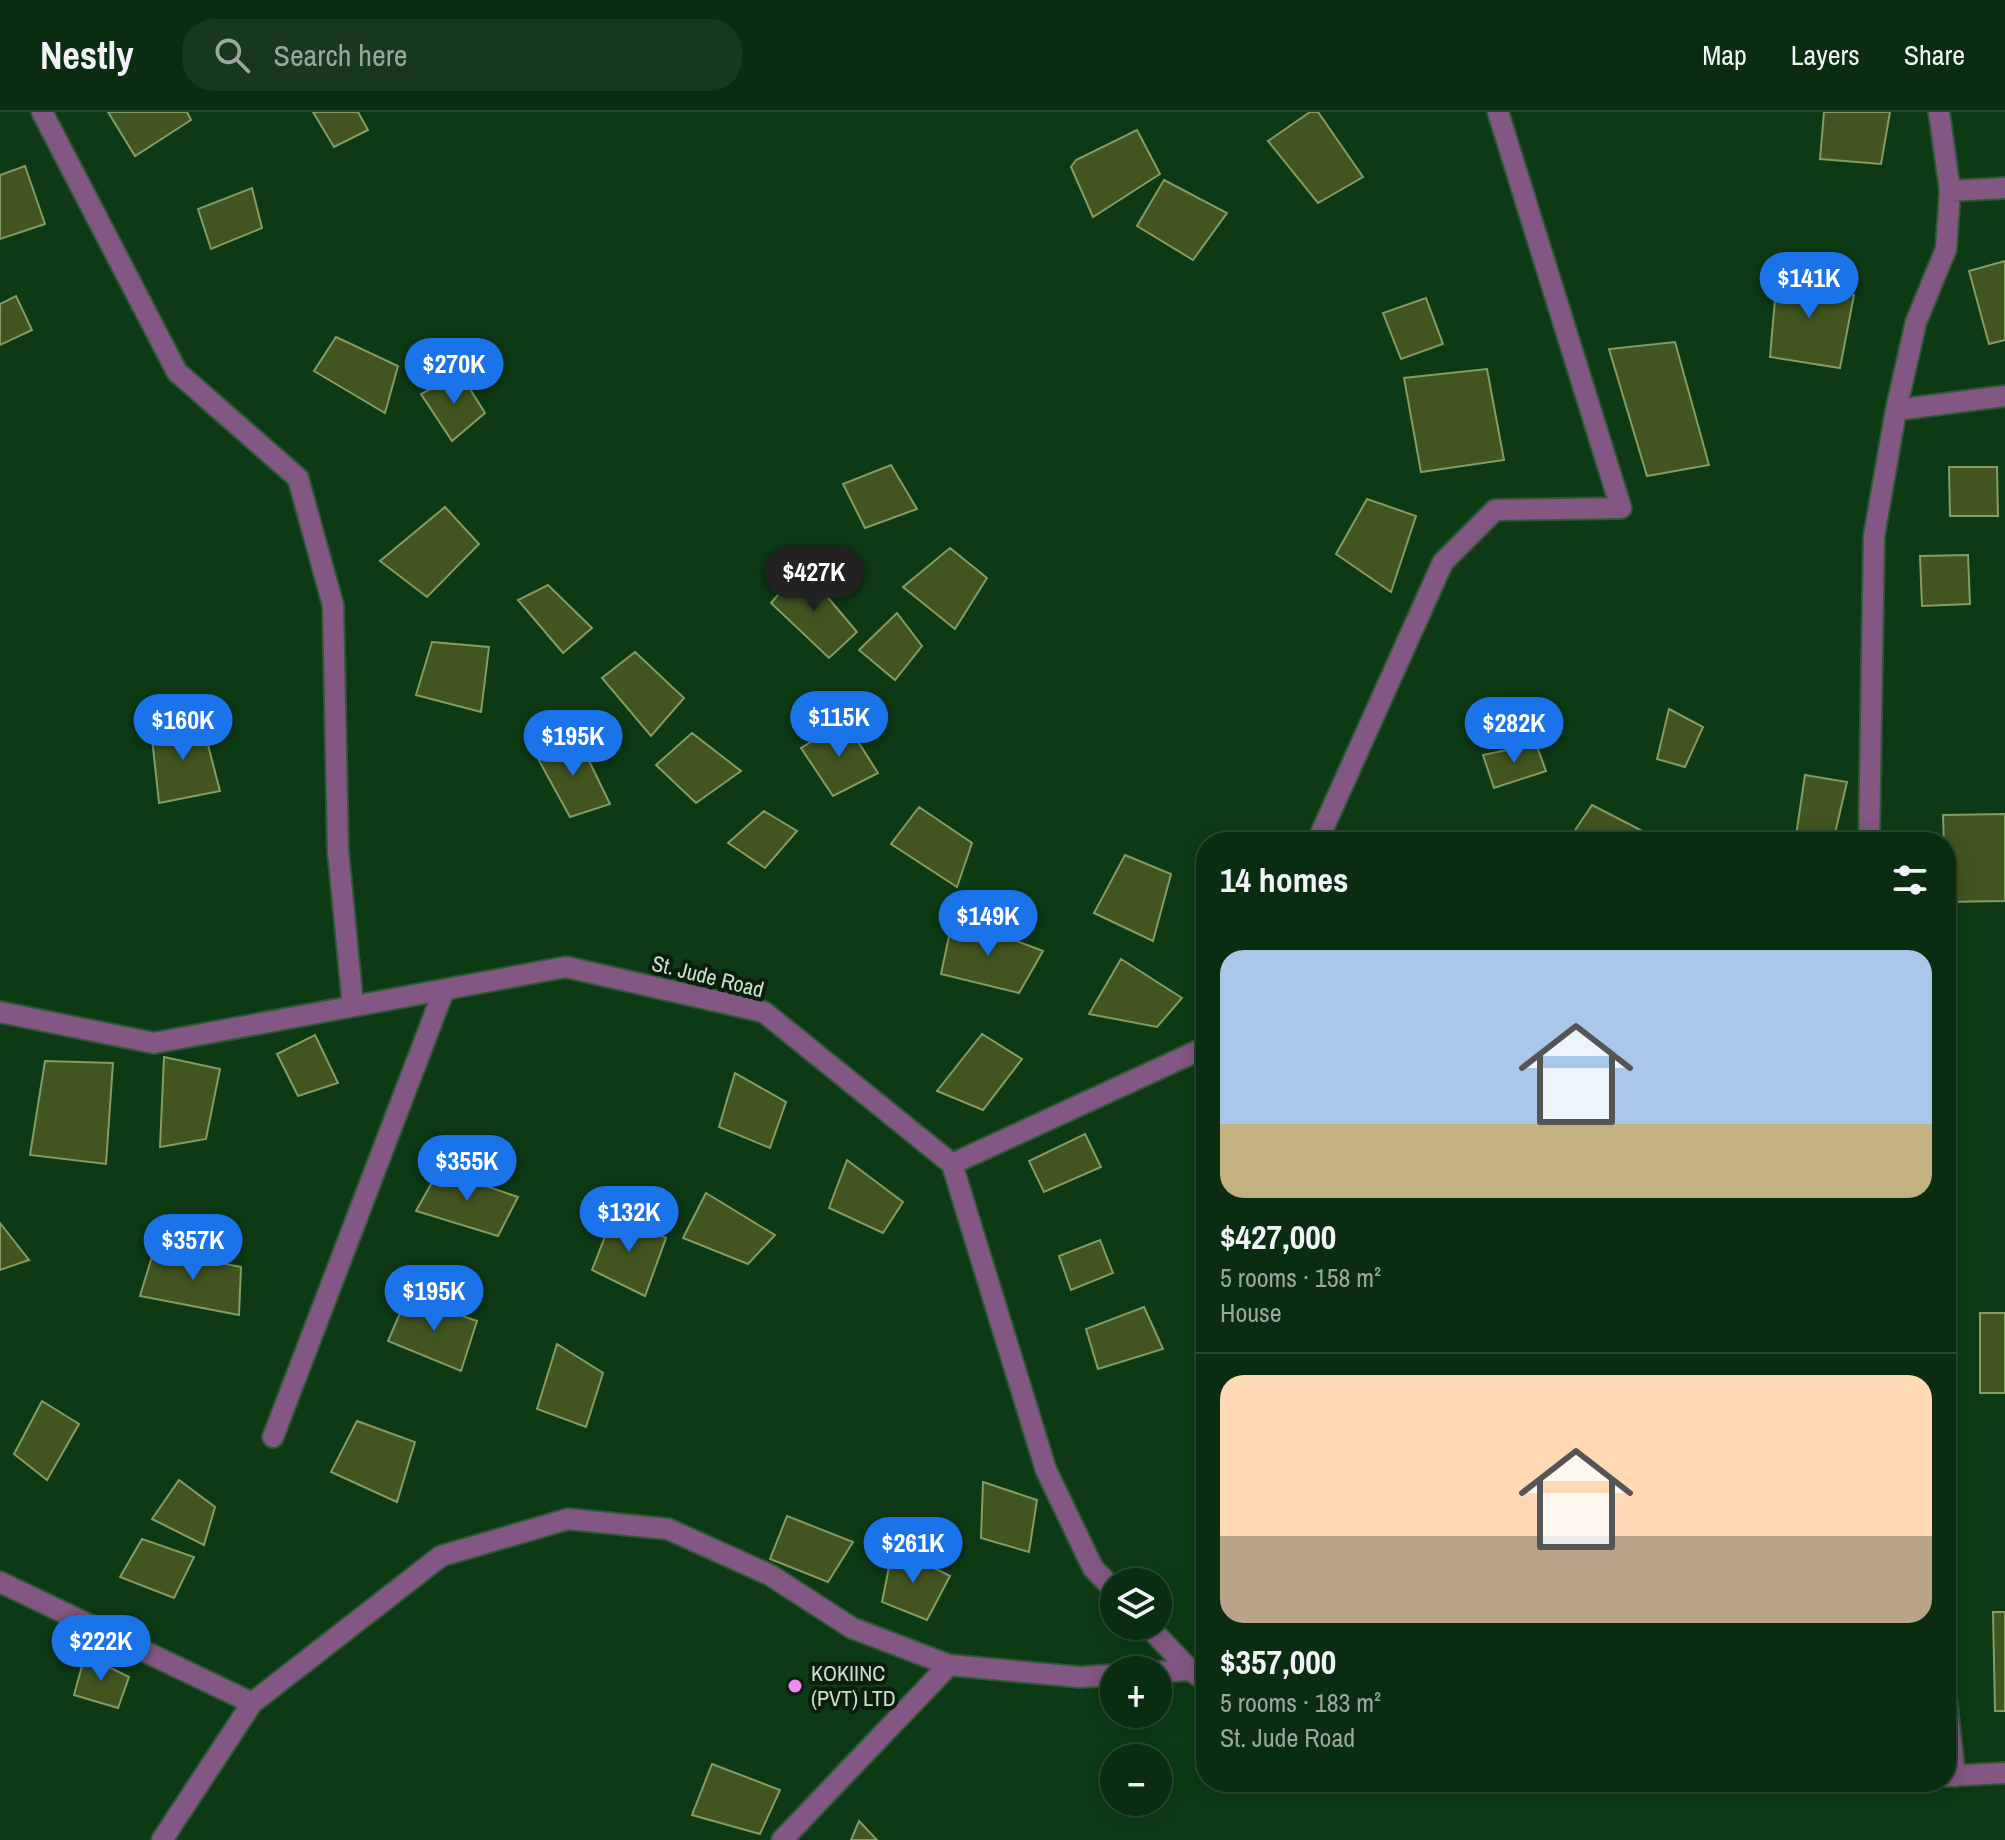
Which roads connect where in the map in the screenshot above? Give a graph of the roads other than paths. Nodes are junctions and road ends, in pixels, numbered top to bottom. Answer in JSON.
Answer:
{"nodes":[{"id":1,"x":42,"y":112,"type":"edge"},
{"id":2,"x":1498,"y":112,"type":"edge"},
{"id":3,"x":1939,"y":112,"type":"edge"},
{"id":4,"x":2005,"y":188,"type":"edge"},
{"id":5,"x":1950,"y":191,"type":"junction"},
{"id":6,"x":2005,"y":396,"type":"edge"},
{"id":7,"x":1896,"y":410,"type":"junction"},
{"id":8,"x":1322,"y":832,"type":"edge"},
{"id":9,"x":1869,"y":832,"type":"edge"},
{"id":10,"x":444,"y":990,"type":"junction"},
{"id":11,"x":353,"y":1006,"type":"junction"},
{"id":12,"x":0,"y":1012,"type":"edge"},
{"id":13,"x":1196,"y":1052,"type":"edge"},
{"id":14,"x":952,"y":1164,"type":"junction"},
{"id":15,"x":273,"y":1437,"type":"dead end"},
{"id":16,"x":1100,"y":1575,"type":"edge"},
{"id":17,"x":0,"y":1582,"type":"edge"},
{"id":18,"x":1162,"y":1640,"type":"edge"},
{"id":19,"x":949,"y":1665,"type":"junction"},
{"id":20,"x":1172,"y":1673,"type":"edge"},
{"id":21,"x":1196,"y":1674,"type":"edge"},
{"id":22,"x":1100,"y":1676,"type":"edge"},
{"id":23,"x":1196,"y":1676,"type":"edge"},
{"id":24,"x":252,"y":1703,"type":"junction"},
{"id":25,"x":2005,"y":1773,"type":"edge"},
{"id":26,"x":1956,"y":1776,"type":"edge"},
{"id":27,"x":162,"y":1840,"type":"edge"},
{"id":28,"x":782,"y":1840,"type":"edge"}],
"edges":[{"from":1,"to":11,"type":"street"},
{"from":2,"to":8,"type":"street"},
{"from":3,"to":5,"type":"street"},
{"from":4,"to":5,"type":"street"},
{"from":5,"to":7,"type":"street"},
{"from":6,"to":7,"type":"street"},
{"from":7,"to":9,"type":"street"},
{"from":10,"to":11,"type":"street","name":"St. Jude Road"},
{"from":10,"to":14,"type":"street","name":"St. Jude Road"},
{"from":10,"to":15,"type":"street"},
{"from":11,"to":12,"type":"street","name":"St. Jude Road"},
{"from":13,"to":14,"type":"street"},
{"from":14,"to":16,"type":"street"},
{"from":17,"to":24,"type":"street"},
{"from":18,"to":21,"type":"street"},
{"from":19,"to":22,"type":"street"},
{"from":19,"to":24,"type":"street"},
{"from":19,"to":28,"type":"street"},
{"from":20,"to":23,"type":"street"},
{"from":24,"to":27,"type":"street"},
{"from":25,"to":26,"type":"street"}]}
